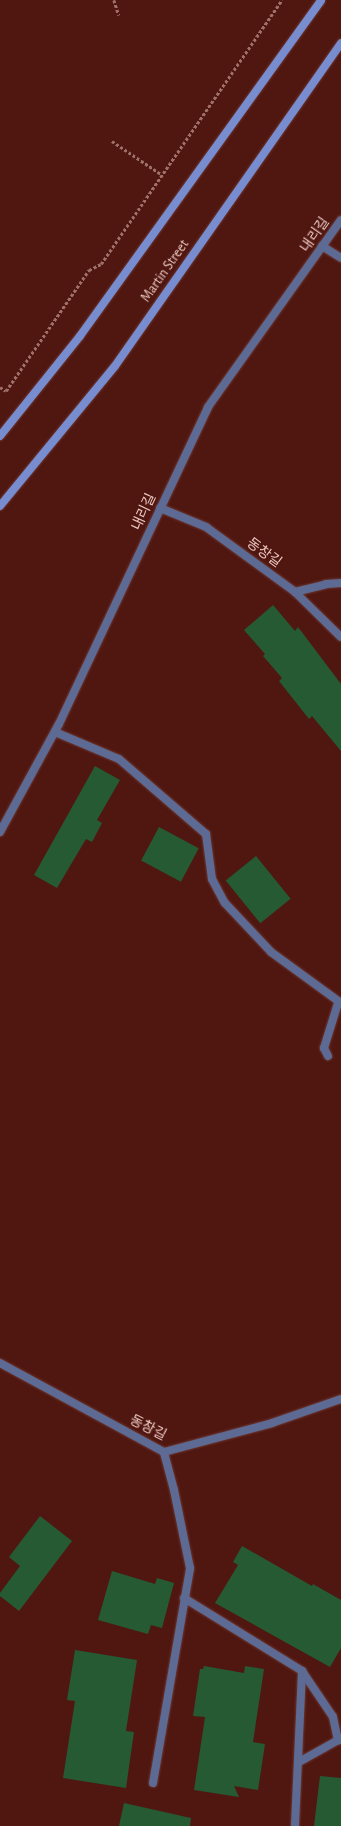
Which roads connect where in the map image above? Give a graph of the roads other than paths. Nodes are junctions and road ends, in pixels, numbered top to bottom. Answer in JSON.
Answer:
{"nodes":[{"id":1,"x":321,"y":0,"type":"edge"},
{"id":2,"x":341,"y":43,"type":"edge"},
{"id":3,"x":341,"y":220,"type":"edge"},
{"id":4,"x":322,"y":246,"type":"junction"},
{"id":5,"x":341,"y":258,"type":"edge"},
{"id":6,"x":0,"y":436,"type":"edge"},
{"id":7,"x":0,"y":506,"type":"edge"},
{"id":8,"x":160,"y":508,"type":"junction"},
{"id":9,"x":341,"y":584,"type":"edge"},
{"id":10,"x":295,"y":592,"type":"junction"},
{"id":11,"x":341,"y":637,"type":"edge"},
{"id":12,"x":55,"y":732,"type":"junction"},
{"id":13,"x":0,"y":832,"type":"edge"},
{"id":14,"x":340,"y":1003,"type":"edge"},
{"id":15,"x":328,"y":1056,"type":"dead end"},
{"id":16,"x":0,"y":1364,"type":"edge"},
{"id":17,"x":341,"y":1400,"type":"edge"},
{"id":18,"x":164,"y":1452,"type":"junction"},
{"id":19,"x":184,"y":1598,"type":"junction"},
{"id":20,"x":302,"y":1671,"type":"junction"},
{"id":21,"x":339,"y":1741,"type":"edge"},
{"id":22,"x":299,"y":1762,"type":"junction"},
{"id":23,"x":153,"y":1783,"type":"dead end"},
{"id":24,"x":295,"y":1826,"type":"edge"}],
"edges":[{"from":1,"to":6,"type":"main road"},
{"from":2,"to":7,"type":"main road","name":"Martin Street"},
{"from":3,"to":4,"type":"street","name":"내리길"},
{"from":4,"to":5,"type":"street"},
{"from":4,"to":8,"type":"street","name":"내리길"},
{"from":8,"to":10,"type":"street","name":"동창길"},
{"from":8,"to":12,"type":"street","name":"내리길"},
{"from":9,"to":10,"type":"street"},
{"from":10,"to":11,"type":"street","name":"동창길"},
{"from":12,"to":13,"type":"street","name":"내리길"},
{"from":12,"to":14,"type":"street"},
{"from":14,"to":15,"type":"street"},
{"from":16,"to":18,"type":"street","name":"동창길"},
{"from":17,"to":18,"type":"street","name":"동창길"},
{"from":18,"to":19,"type":"street"},
{"from":19,"to":20,"type":"street"},
{"from":19,"to":23,"type":"street"},
{"from":20,"to":21,"type":"street"},
{"from":20,"to":22,"type":"street"},
{"from":21,"to":22,"type":"street"},
{"from":22,"to":24,"type":"street"}]}
